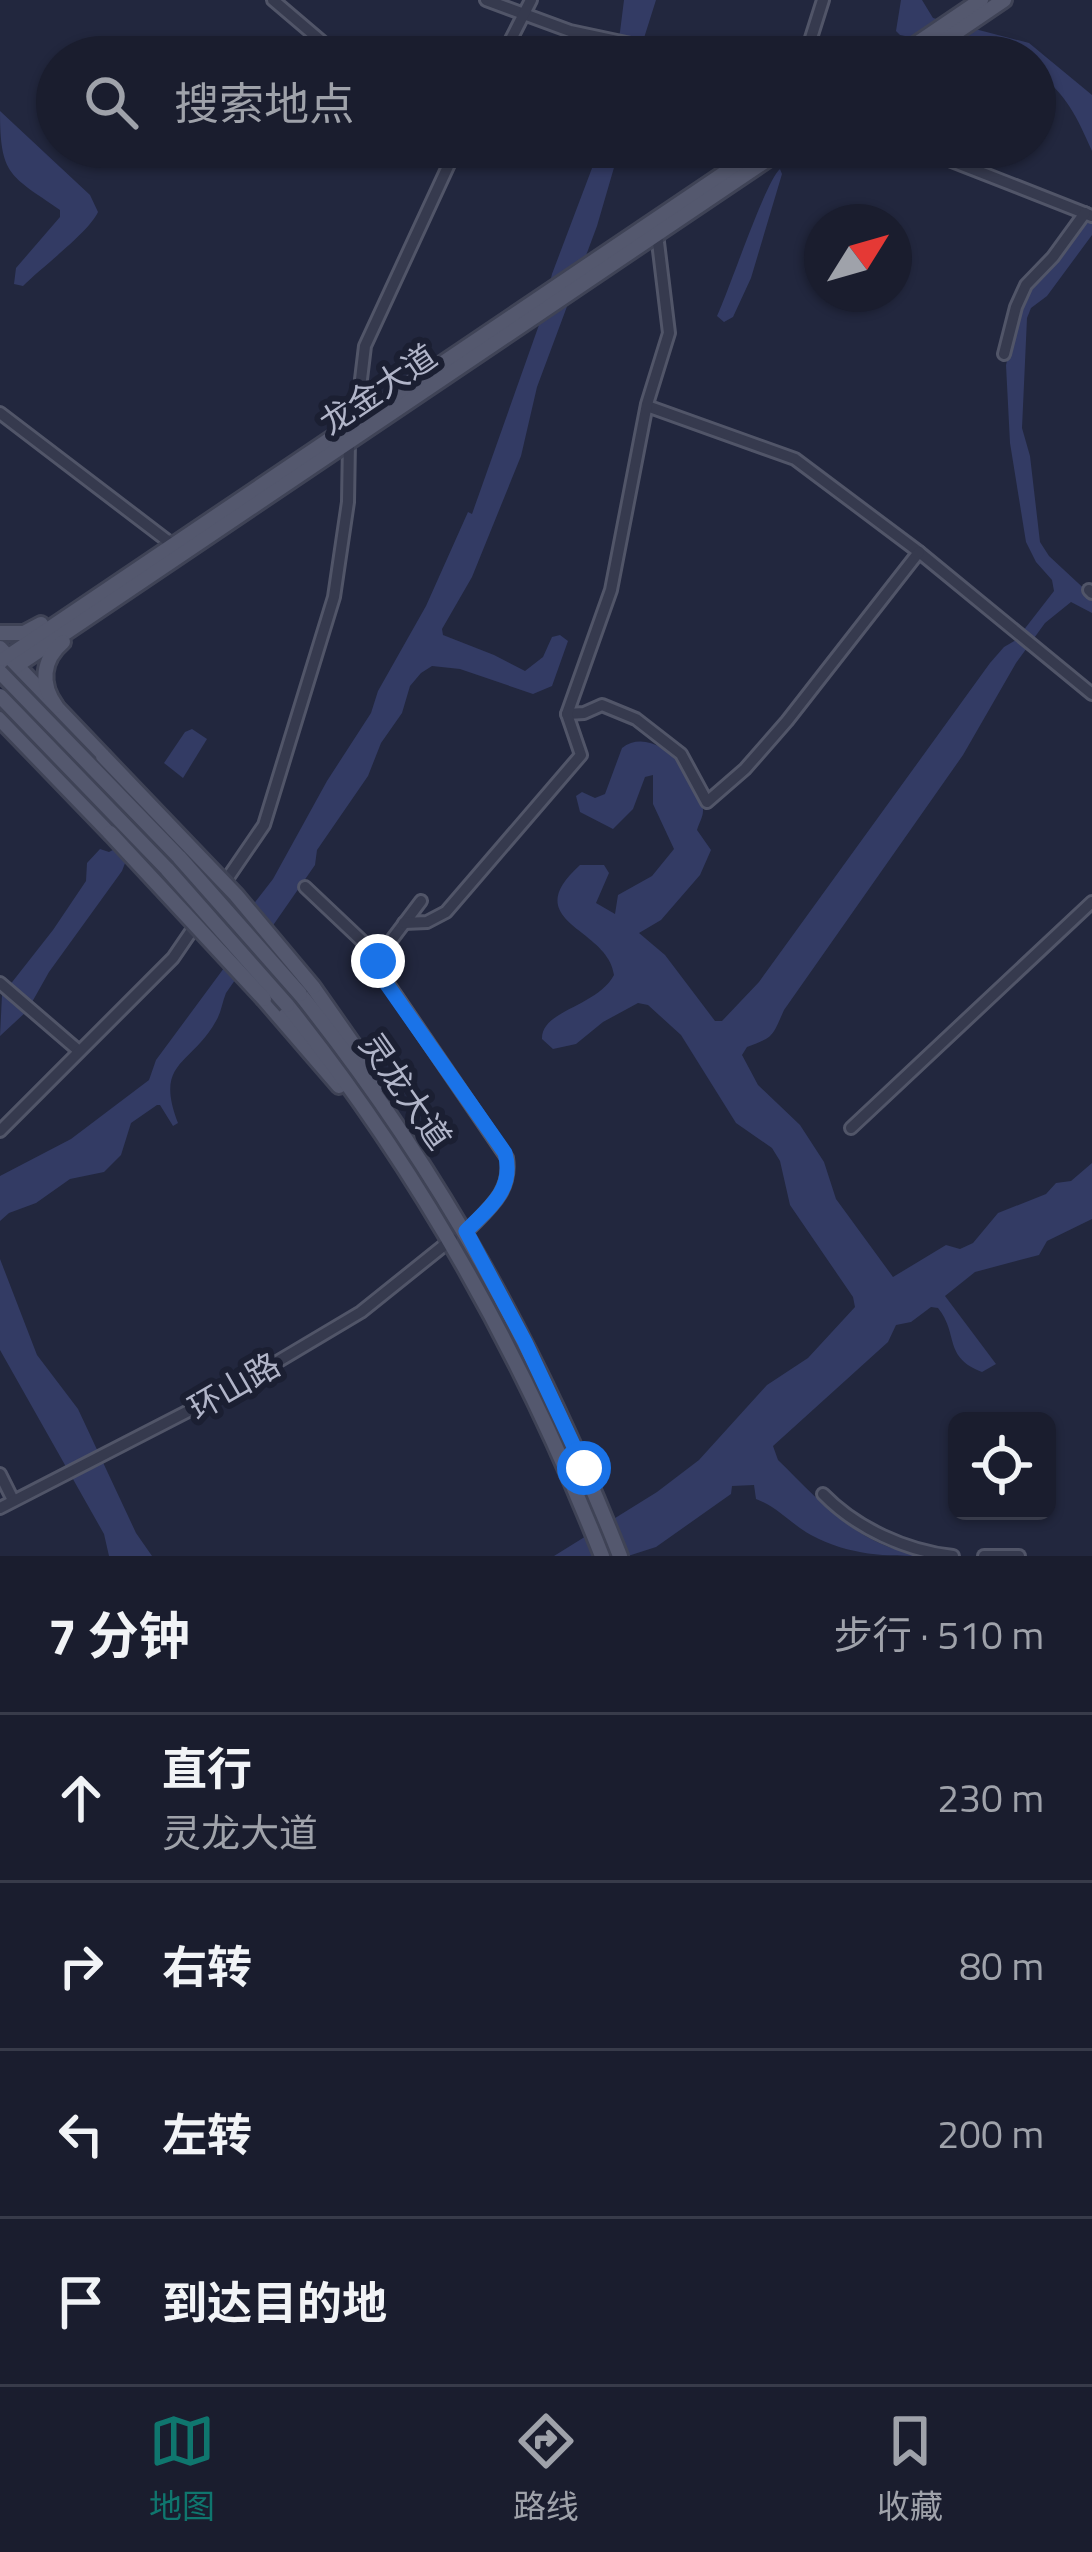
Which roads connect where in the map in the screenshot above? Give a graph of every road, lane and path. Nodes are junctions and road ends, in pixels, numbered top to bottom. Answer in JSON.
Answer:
{"nodes":[{"id":1,"x":273,"y":0,"type":"edge"},
{"id":2,"x":486,"y":0,"type":"edge"},
{"id":3,"x":531,"y":0,"type":"edge"},
{"id":4,"x":823,"y":0,"type":"edge"},
{"id":5,"x":981,"y":0,"type":"edge"},
{"id":6,"x":1004,"y":0,"type":"edge"},
{"id":7,"x":523,"y":17,"type":"junction"},
{"id":8,"x":958,"y":23,"type":"junction"},
{"id":9,"x":315,"y":36,"type":"edge"},
{"id":10,"x":513,"y":36,"type":"edge"},
{"id":11,"x":603,"y":36,"type":"edge"},
{"id":12,"x":812,"y":36,"type":"edge"},
{"id":13,"x":939,"y":36,"type":"edge"},
{"id":14,"x":946,"y":36,"type":"edge"},
{"id":15,"x":447,"y":168,"type":"edge"},
{"id":16,"x":735,"y":168,"type":"edge"},
{"id":17,"x":755,"y":168,"type":"edge"},
{"id":18,"x":970,"y":168,"type":"edge"},
{"id":19,"x":1088,"y":214,"type":"edge"},
{"id":20,"x":657,"y":234,"type":"junction"},
{"id":21,"x":593,"y":269,"type":"junction"},
{"id":22,"x":542,"y":303,"type":"junction"},
{"id":23,"x":1004,"y":354,"type":"dead end"},
{"id":24,"x":647,"y":406,"type":"junction"},
{"id":25,"x":0,"y":413,"type":"edge"},
{"id":26,"x":356,"y":421,"type":"junction"},
{"id":27,"x":349,"y":441,"type":"junction"},
{"id":28,"x":173,"y":545,"type":"junction"},
{"id":29,"x":919,"y":552,"type":"junction"},
{"id":30,"x":129,"y":582,"type":"junction"},
{"id":31,"x":0,"y":633,"type":"edge"},
{"id":32,"x":6,"y":658,"type":"edge"},
{"id":33,"x":0,"y":674,"type":"edge"},
{"id":34,"x":1092,"y":694,"type":"edge"},
{"id":35,"x":0,"y":696,"type":"edge"},
{"id":36,"x":56,"y":706,"type":"junction"},
{"id":37,"x":567,"y":714,"type":"junction"},
{"id":38,"x":0,"y":722,"type":"edge"},
{"id":39,"x":305,"y":887,"type":"dead end"},
{"id":40,"x":421,"y":901,"type":"dead end"},
{"id":41,"x":1092,"y":902,"type":"edge"},
{"id":42,"x":404,"y":923,"type":"junction"},
{"id":43,"x":380,"y":957,"type":"junction"},
{"id":44,"x":2,"y":984,"type":"edge"},
{"id":45,"x":300,"y":995,"type":"junction"},
{"id":46,"x":79,"y":1051,"type":"junction"},
{"id":47,"x":851,"y":1128,"type":"dead end"},
{"id":48,"x":0,"y":1131,"type":"edge"},
{"id":49,"x":430,"y":1203,"type":"junction"},
{"id":50,"x":459,"y":1235,"type":"junction"},
{"id":51,"x":0,"y":1474,"type":"edge"},
{"id":52,"x":823,"y":1495,"type":"dead end"},
{"id":53,"x":13,"y":1501,"type":"junction"},
{"id":54,"x":0,"y":1508,"type":"edge"},
{"id":55,"x":602,"y":1556,"type":"edge"},
{"id":56,"x":620,"y":1556,"type":"edge"},
{"id":57,"x":953,"y":1556,"type":"edge"},
{"id":58,"x":984,"y":1556,"type":"edge"},
{"id":59,"x":1019,"y":1556,"type":"edge"}],
"edges":[{"from":1,"to":9,"type":"street"},
{"from":2,"to":7,"type":"street"},
{"from":3,"to":7,"type":"street"},
{"from":4,"to":12,"type":"street"},
{"from":5,"to":8,"type":"main road"},
{"from":6,"to":8,"type":"main road"},
{"from":7,"to":10,"type":"street"},
{"from":7,"to":11,"type":"street"},
{"from":8,"to":13,"type":"main road"},
{"from":8,"to":14,"type":"main road"},
{"from":15,"to":26,"type":"street"},
{"from":16,"to":21,"type":"main road","name":"龙金大道"},
{"from":17,"to":20,"type":"main road","name":"龙金大道"},
{"from":18,"to":19,"type":"street"},
{"from":19,"to":23,"type":"street"},
{"from":20,"to":21,"type":"main road","name":"龙金大道"},
{"from":20,"to":24,"type":"street"},
{"from":21,"to":22,"type":"main road","name":"龙金大道"},
{"from":22,"to":26,"type":"main road","name":"龙金大道"},
{"from":22,"to":27,"type":"main road","name":"龙金大道"},
{"from":24,"to":29,"type":"street"},
{"from":24,"to":37,"type":"street"},
{"from":25,"to":28,"type":"street"},
{"from":26,"to":28,"type":"main road","name":"龙金大道"},
{"from":27,"to":30,"type":"main road","name":"龙金大道"},
{"from":27,"to":46,"type":"street"},
{"from":28,"to":30,"type":"main road","name":"龙金大道"},
{"from":29,"to":34,"type":"street"},
{"from":29,"to":37,"type":"street"},
{"from":30,"to":31,"type":"main road"},
{"from":30,"to":32,"type":"main road","name":"龙金大道"},
{"from":30,"to":36,"type":"main road"},
{"from":32,"to":33,"type":"main road","name":"龙金大道"},
{"from":32,"to":36,"type":"main road"},
{"from":33,"to":45,"type":"main road","name":"灵龙大道","bridge":true},
{"from":35,"to":45,"type":"main road","name":"灵龙大道","bridge":true},
{"from":36,"to":45,"type":"main road","bridge":true},
{"from":37,"to":42,"type":"street"},
{"from":38,"to":49,"type":"main road","bridge":true},
{"from":39,"to":43,"type":"street"},
{"from":40,"to":42,"type":"street"},
{"from":41,"to":47,"type":"street"},
{"from":42,"to":43,"type":"street"},
{"from":43,"to":50,"type":"street","name":"环山路"},
{"from":44,"to":46,"type":"street"},
{"from":45,"to":49,"type":"main road","name":"灵龙大道"},
{"from":45,"to":50,"type":"main road","name":"灵龙大道"},
{"from":46,"to":48,"type":"street"},
{"from":49,"to":50,"type":"main road","name":"灵龙大道"},
{"from":50,"to":53,"type":"street","name":"环山路"},
{"from":50,"to":55,"type":"main road","name":"灵龙大道"},
{"from":50,"to":56,"type":"main road","name":"灵龙大道"},
{"from":51,"to":53,"type":"street"},
{"from":52,"to":57,"type":"street"},
{"from":53,"to":54,"type":"street","name":"环山路"},
{"from":58,"to":59,"type":"street"}]}
